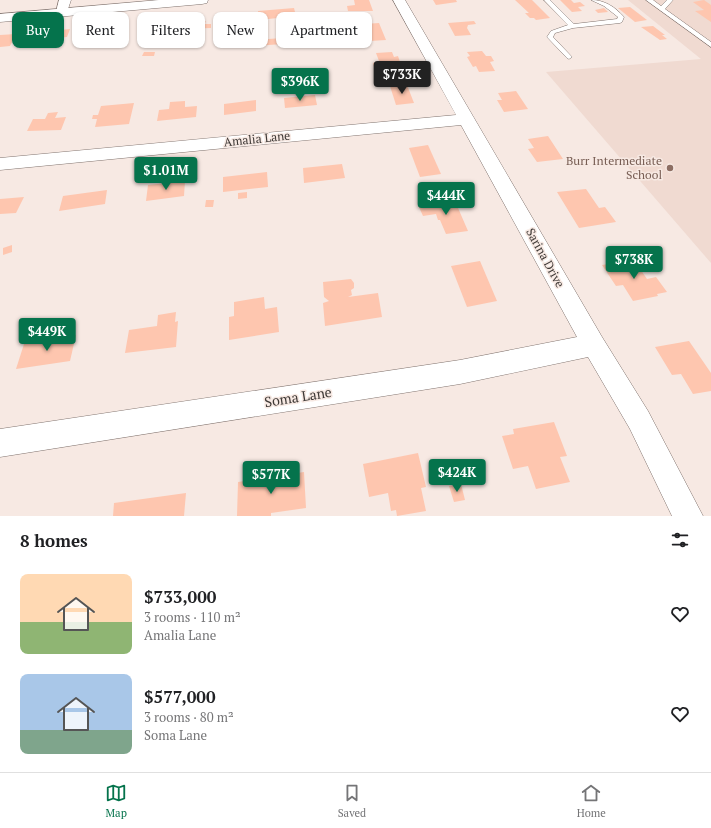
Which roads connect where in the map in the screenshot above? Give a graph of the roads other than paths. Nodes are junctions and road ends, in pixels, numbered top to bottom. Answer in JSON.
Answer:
{"nodes":[{"id":1,"x":202,"y":0,"type":"edge"},
{"id":2,"x":399,"y":0,"type":"edge"},
{"id":3,"x":547,"y":0,"type":"edge"},
{"id":4,"x":594,"y":0,"type":"edge"},
{"id":5,"x":649,"y":0,"type":"edge"},
{"id":6,"x":670,"y":0,"type":"edge"},
{"id":7,"x":63,"y":6,"type":"edge"},
{"id":8,"x":662,"y":9,"type":"junction"},
{"id":9,"x":0,"y":18,"type":"edge"},
{"id":10,"x":572,"y":26,"type":"junction"},
{"id":11,"x":711,"y":45,"type":"edge"},
{"id":12,"x":569,"y":57,"type":"dead end"},
{"id":13,"x":466,"y":119,"type":"junction"},
{"id":14,"x":0,"y":164,"type":"edge"},
{"id":15,"x":594,"y":345,"type":"junction"},
{"id":16,"x":0,"y":443,"type":"edge"},
{"id":17,"x":688,"y":516,"type":"edge"}],
"edges":[{"from":1,"to":7,"type":"street"},
{"from":2,"to":13,"type":"street","name":"Sarina Drive"},
{"from":3,"to":10,"type":"lane"},
{"from":4,"to":10,"type":"lane"},
{"from":5,"to":8,"type":"lane"},
{"from":6,"to":8,"type":"lane"},
{"from":7,"to":9,"type":"street"},
{"from":8,"to":11,"type":"lane"},
{"from":10,"to":12,"type":"lane"},
{"from":13,"to":14,"type":"street","name":"Amalia Lane"},
{"from":13,"to":15,"type":"street","name":"Sarina Drive"},
{"from":15,"to":16,"type":"street","name":"Soma Lane"},
{"from":15,"to":17,"type":"street","name":"Sarina Drive"}]}
